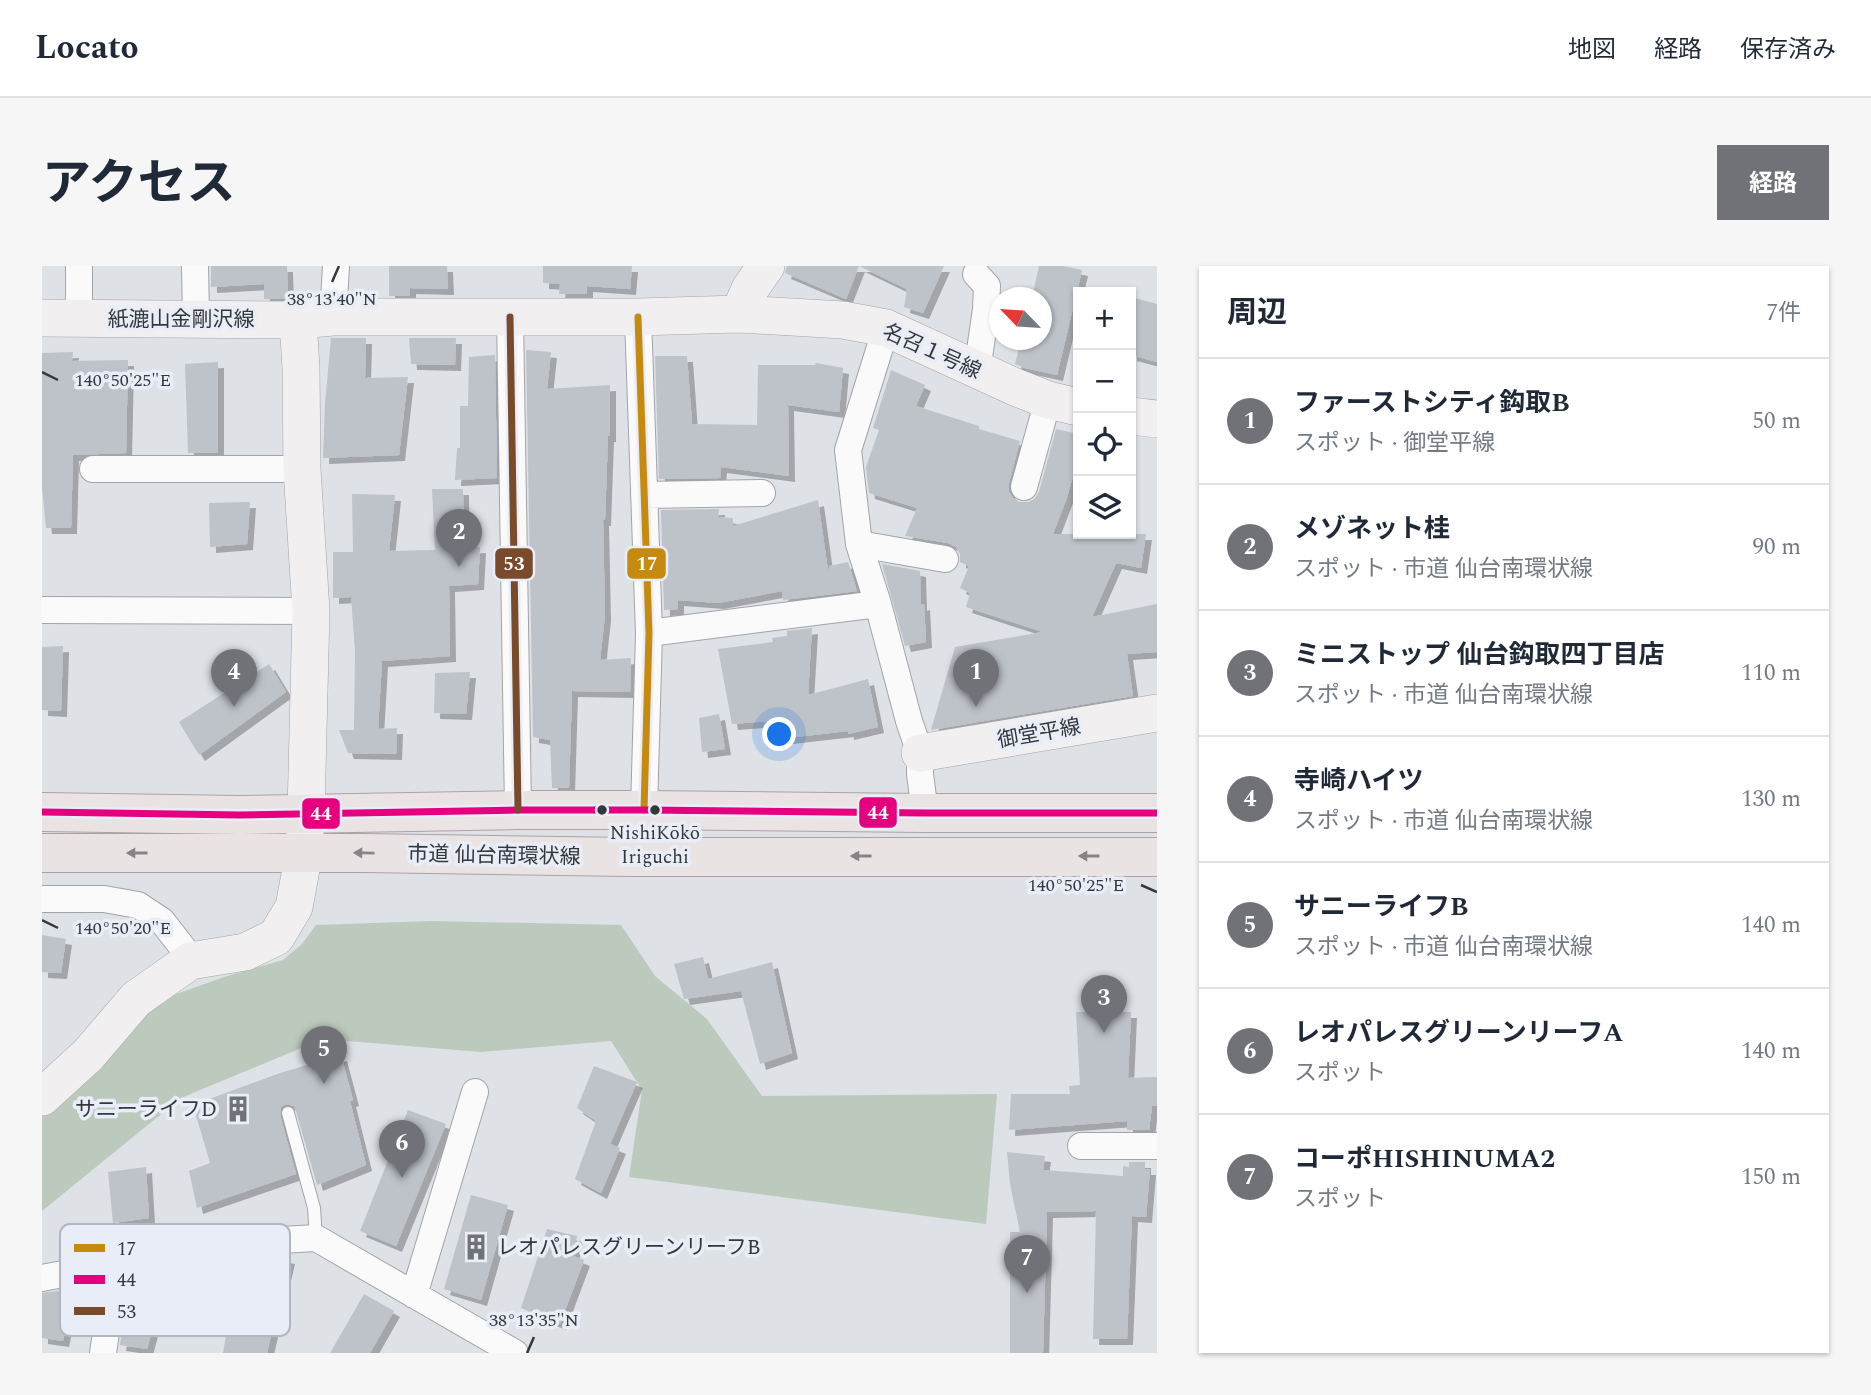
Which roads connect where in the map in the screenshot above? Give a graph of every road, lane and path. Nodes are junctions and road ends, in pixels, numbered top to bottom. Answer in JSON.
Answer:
{"nodes":[{"id":1,"x":79,"y":266,"type":"edge"},
{"id":2,"x":195,"y":266,"type":"edge"},
{"id":3,"x":336,"y":266,"type":"edge"},
{"id":4,"x":766,"y":266,"type":"edge"},
{"id":5,"x":976,"y":274,"type":"dead end"},
{"id":6,"x":739,"y":314,"type":"junction"},
{"id":7,"x":510,"y":317,"type":"junction"},
{"id":8,"x":638,"y":317,"type":"junction"},
{"id":9,"x":42,"y":318,"type":"edge"},
{"id":10,"x":79,"y":318,"type":"junction"},
{"id":11,"x":196,"y":318,"type":"junction"},
{"id":12,"x":316,"y":318,"type":"junction"},
{"id":13,"x":886,"y":328,"type":"junction"},
{"id":14,"x":977,"y":371,"type":"junction"},
{"id":15,"x":1063,"y":403,"type":"edge"},
{"id":16,"x":1136,"y":417,"type":"edge"},
{"id":17,"x":1157,"y":419,"type":"edge"},
{"id":18,"x":93,"y":469,"type":"dead end"},
{"id":19,"x":302,"y":469,"type":"junction"},
{"id":20,"x":1024,"y":487,"type":"dead end"},
{"id":21,"x":762,"y":493,"type":"dead end"},
{"id":22,"x":645,"y":495,"type":"junction"},
{"id":23,"x":859,"y":544,"type":"junction"},
{"id":24,"x":945,"y":559,"type":"dead end"},
{"id":25,"x":878,"y":604,"type":"junction"},
{"id":26,"x":42,"y":610,"type":"edge"},
{"id":27,"x":311,"y":611,"type":"junction"},
{"id":28,"x":649,"y":633,"type":"junction"},
{"id":29,"x":1157,"y":713,"type":"edge"},
{"id":30,"x":920,"y":753,"type":"junction"},
{"id":31,"x":518,"y":810,"type":"junction"},
{"id":32,"x":644,"y":810,"type":"junction"},
{"id":33,"x":42,"y":812,"type":"edge"},
{"id":34,"x":306,"y":813,"type":"junction"},
{"id":35,"x":925,"y":813,"type":"junction"},
{"id":36,"x":1157,"y":813,"type":"edge"},
{"id":37,"x":42,"y":853,"type":"edge"},
{"id":38,"x":304,"y":853,"type":"junction"},
{"id":39,"x":1157,"y":857,"type":"edge"},
{"id":40,"x":42,"y":899,"type":"edge"},
{"id":41,"x":190,"y":961,"type":"junction"},
{"id":42,"x":475,"y":1092,"type":"dead end"},
{"id":43,"x":42,"y":1097,"type":"edge"},
{"id":44,"x":288,"y":1113,"type":"dead end"},
{"id":45,"x":1081,"y":1146,"type":"dead end"},
{"id":46,"x":1157,"y":1146,"type":"edge"},
{"id":47,"x":316,"y":1238,"type":"junction"},
{"id":48,"x":290,"y":1239,"type":"edge"},
{"id":49,"x":60,"y":1274,"type":"edge"},
{"id":50,"x":42,"y":1278,"type":"edge"},
{"id":51,"x":414,"y":1295,"type":"junction"},
{"id":52,"x":515,"y":1353,"type":"edge"}],
"edges":[{"from":1,"to":10,"type":"street"},
{"from":2,"to":11,"type":"street"},
{"from":3,"to":12,"type":"street"},
{"from":4,"to":6,"type":"street"},
{"from":5,"to":14,"type":"street"},
{"from":6,"to":8,"type":"street","name":"紙漉山金剛沢線"},
{"from":6,"to":13,"type":"street","name":"名召１号線"},
{"from":7,"to":8,"type":"street","name":"紙漉山金剛沢線"},
{"from":7,"to":12,"type":"street","name":"紙漉山金剛沢線"},
{"from":7,"to":31,"type":"street"},
{"from":8,"to":22,"type":"street"},
{"from":9,"to":10,"type":"street","name":"紙漉山金剛沢線"},
{"from":10,"to":11,"type":"street","name":"紙漉山金剛沢線"},
{"from":11,"to":12,"type":"street","name":"紙漉山金剛沢線"},
{"from":12,"to":19,"type":"street"},
{"from":13,"to":14,"type":"street","name":"名召１号線"},
{"from":13,"to":23,"type":"street"},
{"from":14,"to":15,"type":"street","name":"名召１号線"},
{"from":15,"to":20,"type":"street"},
{"from":16,"to":17,"type":"street"},
{"from":18,"to":19,"type":"street"},
{"from":19,"to":27,"type":"street"},
{"from":21,"to":22,"type":"street"},
{"from":22,"to":28,"type":"street"},
{"from":23,"to":24,"type":"street"},
{"from":23,"to":25,"type":"street"},
{"from":25,"to":28,"type":"street"},
{"from":25,"to":30,"type":"street"},
{"from":26,"to":27,"type":"street"},
{"from":27,"to":34,"type":"street"},
{"from":28,"to":32,"type":"street"},
{"from":29,"to":30,"type":"street","name":"御堂平線"},
{"from":30,"to":35,"type":"street"},
{"from":31,"to":32,"type":"main road","name":"市道 仙台南環状線"},
{"from":31,"to":34,"type":"main road","name":"市道 仙台南環状線"},
{"from":32,"to":35,"type":"main road","name":"市道 仙台南環状線"},
{"from":33,"to":34,"type":"main road","name":"市道 仙台南環状線"},
{"from":34,"to":38,"type":"street"},
{"from":35,"to":36,"type":"main road","name":"市道 仙台南環状線"},
{"from":38,"to":37,"type":"main road","name":"市道 仙台南環状線","one_way":true},
{"from":39,"to":38,"type":"main road","name":"市道 仙台南環状線","one_way":true},
{"from":38,"to":41,"type":"street"},
{"from":40,"to":41,"type":"street"},
{"from":41,"to":43,"type":"street"},
{"from":42,"to":51,"type":"street"},
{"from":44,"to":47,"type":"lane"},
{"from":45,"to":46,"type":"street"},
{"from":47,"to":48,"type":"street"},
{"from":47,"to":51,"type":"street"},
{"from":49,"to":50,"type":"street"},
{"from":51,"to":52,"type":"street"}]}
